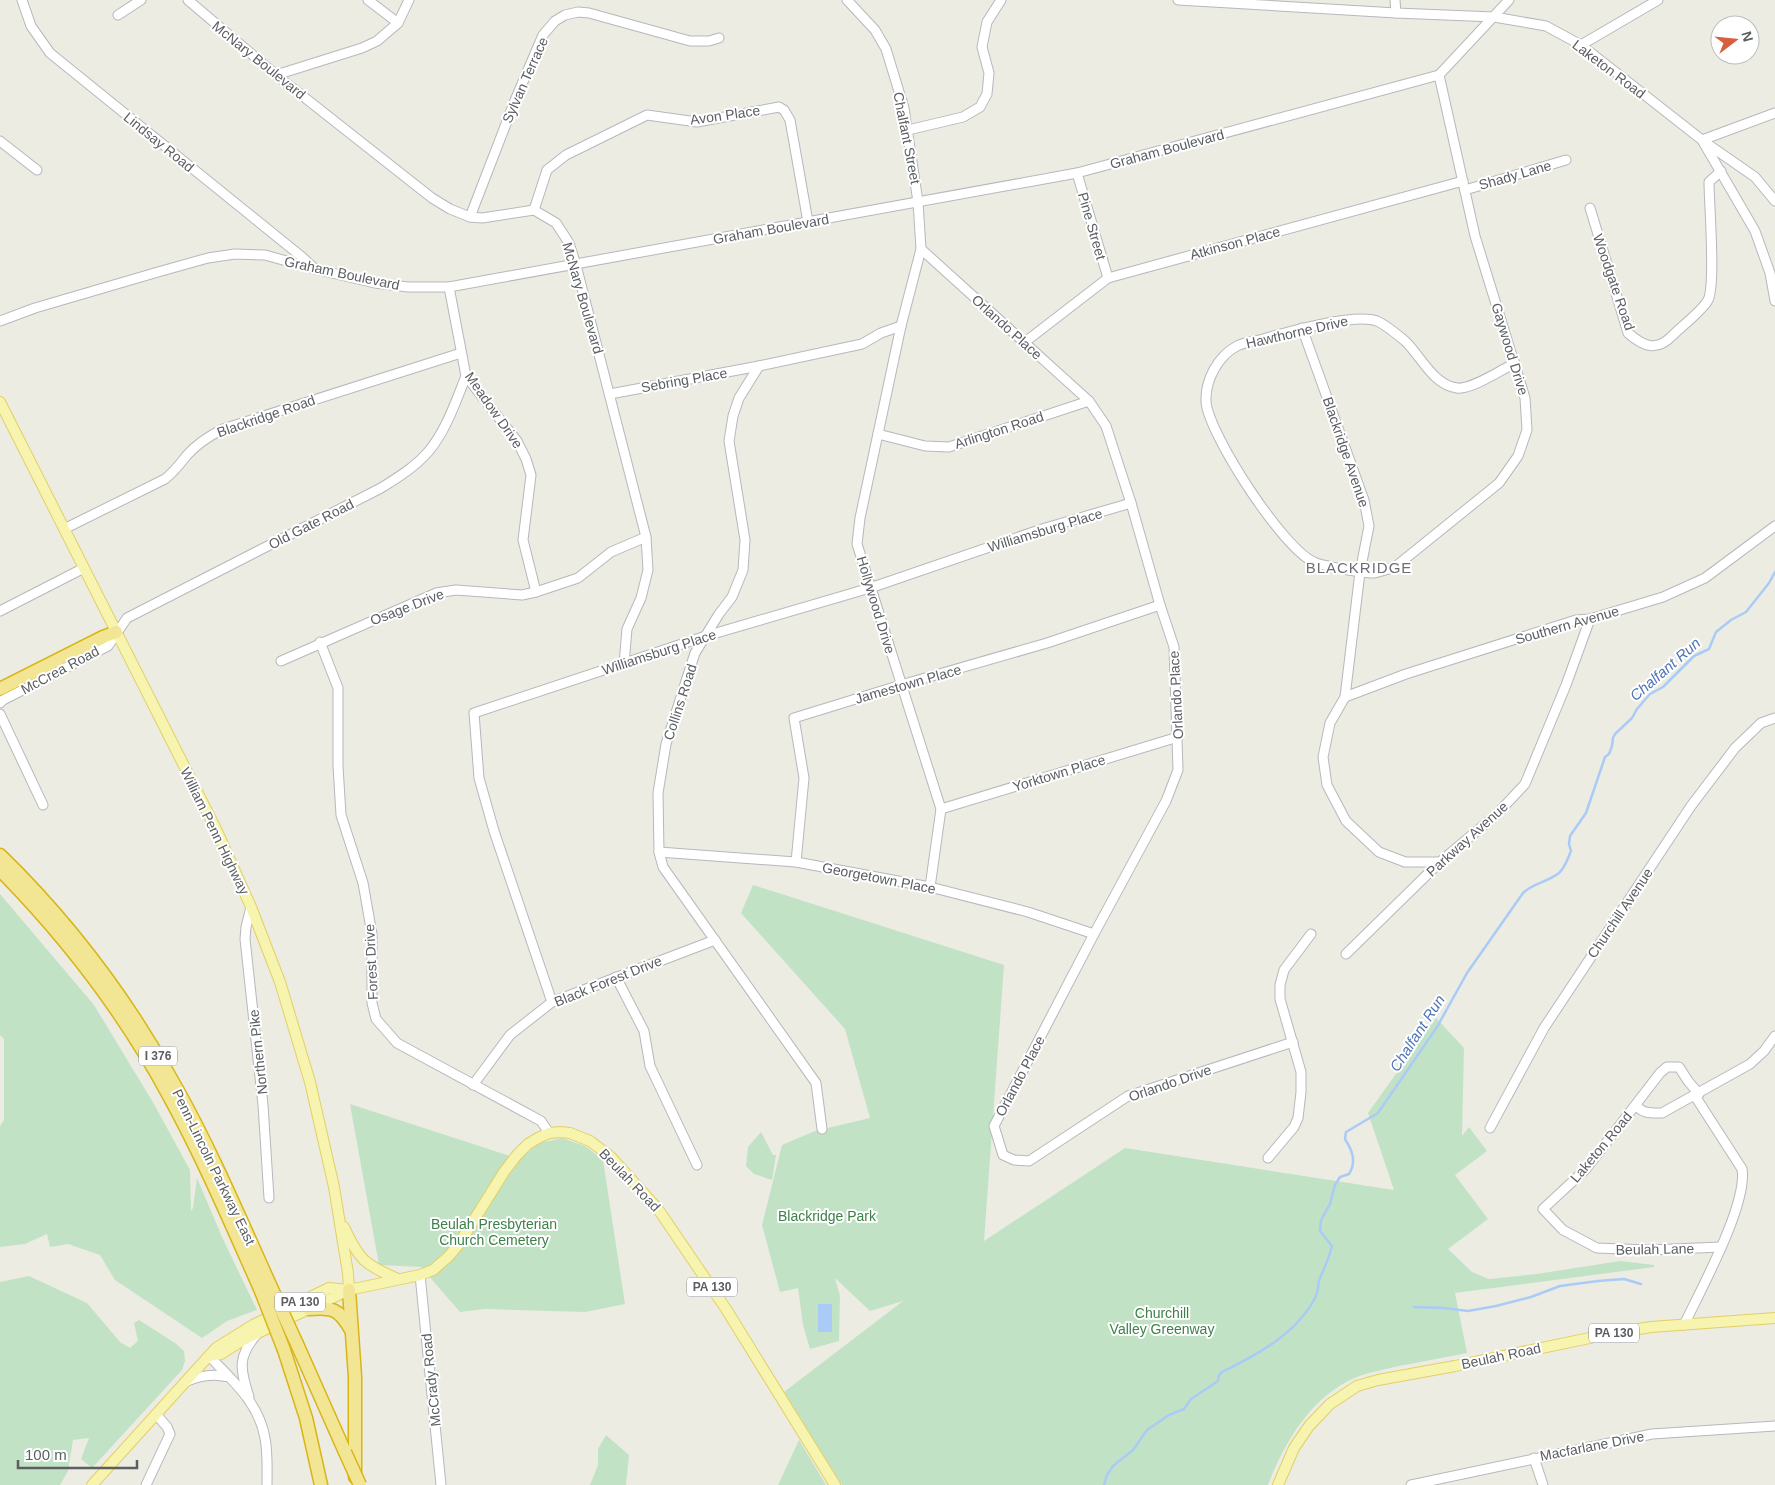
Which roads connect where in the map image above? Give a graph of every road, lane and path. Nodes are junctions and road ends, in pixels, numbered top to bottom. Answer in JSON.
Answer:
{"nodes":[{"id":1,"x":22,"y":0,"type":"edge"},
{"id":2,"x":142,"y":0,"type":"edge"},
{"id":3,"x":188,"y":0,"type":"edge"},
{"id":4,"x":368,"y":0,"type":"edge"},
{"id":5,"x":409,"y":0,"type":"edge"},
{"id":6,"x":847,"y":0,"type":"edge"},
{"id":7,"x":1001,"y":0,"type":"edge"},
{"id":8,"x":1178,"y":0,"type":"edge"},
{"id":9,"x":1396,"y":0,"type":"edge"},
{"id":10,"x":1509,"y":0,"type":"edge"},
{"id":11,"x":1658,"y":0,"type":"edge"},
{"id":12,"x":1268,"y":3,"type":"edge"},
{"id":13,"x":1396,"y":13,"type":"junction"},
{"id":14,"x":118,"y":15,"type":"dead end"},
{"id":15,"x":1494,"y":17,"type":"junction"},
{"id":16,"x":398,"y":23,"type":"junction"},
{"id":17,"x":719,"y":38,"type":"dead end"},
{"id":18,"x":1580,"y":45,"type":"junction"},
{"id":19,"x":276,"y":75,"type":"junction"},
{"id":20,"x":1439,"y":75,"type":"junction"},
{"id":21,"x":1775,"y":113,"type":"edge"},
{"id":22,"x":908,"y":130,"type":"junction"},
{"id":23,"x":1702,"y":140,"type":"junction"},
{"id":24,"x":0,"y":141,"type":"edge"},
{"id":25,"x":1566,"y":160,"type":"dead end"},
{"id":26,"x":37,"y":170,"type":"dead end"},
{"id":27,"x":1721,"y":171,"type":"junction"},
{"id":28,"x":1077,"y":173,"type":"junction"},
{"id":29,"x":1464,"y":186,"type":"junction"},
{"id":30,"x":1775,"y":201,"type":"edge"},
{"id":31,"x":918,"y":202,"type":"junction"},
{"id":32,"x":1590,"y":208,"type":"dead end"},
{"id":33,"x":534,"y":210,"type":"junction"},
{"id":34,"x":470,"y":217,"type":"junction"},
{"id":35,"x":808,"y":222,"type":"junction"},
{"id":36,"x":921,"y":249,"type":"junction"},
{"id":37,"x":576,"y":265,"type":"junction"},
{"id":38,"x":315,"y":269,"type":"junction"},
{"id":39,"x":1108,"y":278,"type":"junction"},
{"id":40,"x":449,"y":287,"type":"junction"},
{"id":41,"x":1775,"y":301,"type":"edge"},
{"id":42,"x":0,"y":321,"type":"edge"},
{"id":43,"x":901,"y":326,"type":"junction"},
{"id":44,"x":1302,"y":328,"type":"junction"},
{"id":45,"x":1025,"y":342,"type":"junction"},
{"id":46,"x":461,"y":353,"type":"junction"},
{"id":47,"x":1514,"y":363,"type":"junction"},
{"id":48,"x":759,"y":366,"type":"junction"},
{"id":49,"x":466,"y":376,"type":"junction"},
{"id":50,"x":610,"y":394,"type":"junction"},
{"id":51,"x":1089,"y":401,"type":"junction"},
{"id":52,"x":0,"y":402,"type":"edge"},
{"id":53,"x":878,"y":434,"type":"junction"},
{"id":54,"x":1131,"y":503,"type":"junction"},
{"id":55,"x":1775,"y":526,"type":"edge"},
{"id":56,"x":64,"y":529,"type":"junction"},
{"id":57,"x":646,"y":537,"type":"junction"},
{"id":58,"x":84,"y":568,"type":"junction"},
{"id":59,"x":1360,"y":572,"type":"junction"},
{"id":60,"x":870,"y":588,"type":"junction"},
{"id":61,"x":536,"y":592,"type":"junction"},
{"id":62,"x":1160,"y":605,"type":"junction"},
{"id":63,"x":0,"y":611,"type":"edge"},
{"id":64,"x":1590,"y":619,"type":"junction"},
{"id":65,"x":116,"y":632,"type":"junction"},
{"id":66,"x":706,"y":636,"type":"junction"},
{"id":67,"x":320,"y":642,"type":"junction"},
{"id":68,"x":280,"y":661,"type":"dead end"},
{"id":69,"x":624,"y":664,"type":"junction"},
{"id":70,"x":901,"y":685,"type":"junction"},
{"id":71,"x":0,"y":689,"type":"edge"},
{"id":72,"x":1345,"y":698,"type":"junction"},
{"id":73,"x":0,"y":703,"type":"edge"},
{"id":74,"x":0,"y":714,"type":"edge"},
{"id":75,"x":1775,"y":718,"type":"edge"},
{"id":76,"x":1178,"y":737,"type":"junction"},
{"id":77,"x":43,"y":805,"type":"dead end"},
{"id":78,"x":941,"y":809,"type":"junction"},
{"id":79,"x":659,"y":852,"type":"junction"},
{"id":80,"x":0,"y":855,"type":"edge"},
{"id":81,"x":796,"y":862,"type":"junction"},
{"id":82,"x":1440,"y":862,"type":"junction"},
{"id":83,"x":0,"y":870,"type":"edge"},
{"id":84,"x":930,"y":887,"type":"junction"},
{"id":85,"x":252,"y":907,"type":"junction"},
{"id":86,"x":1094,"y":934,"type":"junction"},
{"id":87,"x":1311,"y":934,"type":"dead end"},
{"id":88,"x":715,"y":940,"type":"junction"},
{"id":89,"x":1346,"y":954,"type":"dead end"},
{"id":90,"x":616,"y":977,"type":"junction"},
{"id":91,"x":552,"y":1002,"type":"junction"},
{"id":92,"x":1775,"y":1036,"type":"edge"},
{"id":93,"x":1293,"y":1042,"type":"junction"},
{"id":94,"x":474,"y":1085,"type":"junction"},
{"id":95,"x":1697,"y":1095,"type":"junction"},
{"id":96,"x":1636,"y":1105,"type":"junction"},
{"id":97,"x":1490,"y":1128,"type":"dead end"},
{"id":98,"x":822,"y":1129,"type":"dead end"},
{"id":99,"x":549,"y":1133,"type":"junction"},
{"id":100,"x":1003,"y":1155,"type":"joint"},
{"id":101,"x":1268,"y":1158,"type":"dead end"},
{"id":102,"x":697,"y":1165,"type":"dead end"},
{"id":103,"x":270,"y":1198,"type":"dead end"},
{"id":104,"x":1543,"y":1209,"type":"joint"},
{"id":105,"x":338,"y":1215,"type":"junction"},
{"id":106,"x":1721,"y":1247,"type":"junction"},
{"id":107,"x":420,"y":1275,"type":"junction"},
{"id":108,"x":398,"y":1280,"type":"junction"},
{"id":109,"x":266,"y":1289,"type":"junction"},
{"id":110,"x":349,"y":1290,"type":"junction"},
{"id":111,"x":309,"y":1309,"type":"junction"},
{"id":112,"x":1775,"y":1318,"type":"edge"},
{"id":113,"x":1684,"y":1325,"type":"junction"},
{"id":114,"x":352,"y":1332,"type":"junction"},
{"id":115,"x":258,"y":1333,"type":"junction"},
{"id":116,"x":209,"y":1356,"type":"junction"},
{"id":117,"x":229,"y":1377,"type":"junction"},
{"id":118,"x":184,"y":1382,"type":"junction"},
{"id":119,"x":250,"y":1402,"type":"junction"},
{"id":120,"x":156,"y":1414,"type":"junction"},
{"id":121,"x":1775,"y":1426,"type":"edge"},
{"id":122,"x":1534,"y":1458,"type":"junction"},
{"id":123,"x":92,"y":1485,"type":"edge"},
{"id":124,"x":146,"y":1485,"type":"edge"},
{"id":125,"x":267,"y":1485,"type":"edge"},
{"id":126,"x":321,"y":1485,"type":"edge"},
{"id":127,"x":355,"y":1485,"type":"edge"},
{"id":128,"x":360,"y":1485,"type":"edge"},
{"id":129,"x":441,"y":1485,"type":"edge"},
{"id":130,"x":835,"y":1485,"type":"edge"},
{"id":131,"x":1278,"y":1485,"type":"edge"},
{"id":132,"x":1412,"y":1485,"type":"edge"},
{"id":133,"x":1543,"y":1485,"type":"edge"}],
"edges":[{"from":1,"to":38,"type":"street","name":"Lindsay Road"},
{"from":2,"to":14,"type":"street"},
{"from":3,"to":19,"type":"street","name":"McNary Boulevard"},
{"from":4,"to":16,"type":"street"},
{"from":5,"to":16,"type":"street"},
{"from":6,"to":22,"type":"street","name":"Chalfant Street"},
{"from":7,"to":22,"type":"street"},
{"from":8,"to":12,"type":"street","name":"Laketon Road"},
{"from":9,"to":13,"type":"street"},
{"from":10,"to":15,"type":"street"},
{"from":11,"to":18,"type":"street"},
{"from":12,"to":13,"type":"street","name":"Laketon Road"},
{"from":13,"to":15,"type":"street","name":"Laketon Road"},
{"from":15,"to":18,"type":"street","name":"Laketon Road"},
{"from":15,"to":20,"type":"street"},
{"from":16,"to":19,"type":"street"},
{"from":17,"to":34,"type":"street","name":"Sylvan Terrace"},
{"from":18,"to":23,"type":"street","name":"Laketon Road"},
{"from":19,"to":34,"type":"street","name":"McNary Boulevard"},
{"from":20,"to":28,"type":"street","name":"Graham Boulevard"},
{"from":20,"to":29,"type":"street","name":"Gaywood Drive"},
{"from":21,"to":23,"type":"street"},
{"from":22,"to":31,"type":"street","name":"Chalfant Street"},
{"from":23,"to":27,"type":"street","name":"Laketon Road"},
{"from":23,"to":30,"type":"street"},
{"from":24,"to":26,"type":"street"},
{"from":25,"to":29,"type":"street","name":"Shady Lane"},
{"from":27,"to":32,"type":"street","name":"Woodgate Road"},
{"from":27,"to":41,"type":"street","name":"Laketon Road"},
{"from":28,"to":31,"type":"street","name":"Graham Boulevard"},
{"from":28,"to":39,"type":"street","name":"Pine Street"},
{"from":29,"to":39,"type":"street","name":"Atkinson Place"},
{"from":29,"to":47,"type":"street","name":"Gaywood Drive"},
{"from":31,"to":35,"type":"street","name":"Graham Boulevard"},
{"from":31,"to":36,"type":"street","name":"Hollywood Drive"},
{"from":33,"to":34,"type":"street","name":"McNary Boulevard"},
{"from":33,"to":35,"type":"street","name":"Avon Place"},
{"from":33,"to":37,"type":"street","name":"McNary Boulevard"},
{"from":35,"to":37,"type":"street","name":"Graham Boulevard"},
{"from":36,"to":43,"type":"street","name":"Hollywood Drive"},
{"from":36,"to":45,"type":"street","name":"Orlando Place"},
{"from":37,"to":40,"type":"street","name":"Graham Boulevard"},
{"from":37,"to":50,"type":"street","name":"McNary Boulevard"},
{"from":38,"to":40,"type":"street","name":"Graham Boulevard"},
{"from":38,"to":42,"type":"street","name":"Graham Boulevard"},
{"from":39,"to":45,"type":"street","name":"Atkinson Place"},
{"from":40,"to":46,"type":"street","name":"Meadow Drive"},
{"from":43,"to":48,"type":"street"},
{"from":43,"to":53,"type":"street","name":"Hollywood Drive"},
{"from":44,"to":47,"type":"street","name":"Hawthorne Drive"},
{"from":44,"to":59,"type":"street","name":"Blackridge Avenue"},
{"from":44,"to":59,"type":"street","name":"Hawthorne Drive"},
{"from":45,"to":51,"type":"street","name":"Orlando Place"},
{"from":46,"to":49,"type":"street","name":"Meadow Drive"},
{"from":46,"to":56,"type":"street","name":"Blackridge Road"},
{"from":47,"to":59,"type":"street","name":"Gaywood Drive"},
{"from":48,"to":50,"type":"street","name":"Sebring Place"},
{"from":48,"to":66,"type":"street","name":"Collins Road"},
{"from":49,"to":61,"type":"street","name":"Meadow Drive"},
{"from":49,"to":65,"type":"street","name":"Old Gate Road"},
{"from":50,"to":57,"type":"street","name":"McNary Boulevard"},
{"from":51,"to":53,"type":"street","name":"Arlington Road"},
{"from":51,"to":54,"type":"street","name":"Orlando Place"},
{"from":52,"to":56,"type":"main road","name":"William Penn Highway"},
{"from":53,"to":60,"type":"street","name":"Hollywood Drive"},
{"from":54,"to":60,"type":"street","name":"Williamsburg Place"},
{"from":54,"to":62,"type":"street","name":"Orlando Place"},
{"from":55,"to":64,"type":"street","name":"Southern Avenue"},
{"from":56,"to":58,"type":"main road","name":"William Penn Highway"},
{"from":57,"to":61,"type":"street","name":"Osage Drive"},
{"from":57,"to":69,"type":"street","name":"McNary Boulevard"},
{"from":58,"to":63,"type":"street"},
{"from":58,"to":65,"type":"main road","name":"William Penn Highway"},
{"from":59,"to":72,"type":"street","name":"Blackridge Avenue"},
{"from":60,"to":66,"type":"street","name":"Williamsburg Place"},
{"from":60,"to":70,"type":"street","name":"Hollywood Drive"},
{"from":61,"to":67,"type":"street","name":"Osage Drive"},
{"from":62,"to":70,"type":"street","name":"Jamestown Place"},
{"from":62,"to":76,"type":"street","name":"Orlando Place"},
{"from":64,"to":72,"type":"street","name":"Southern Avenue"},
{"from":64,"to":82,"type":"street","name":"Parkway Avenue"},
{"from":65,"to":71,"type":"highway"},
{"from":65,"to":73,"type":"street","name":"McCrea Road"},
{"from":65,"to":85,"type":"main road","name":"William Penn Highway"},
{"from":66,"to":69,"type":"street","name":"Williamsburg Place"},
{"from":66,"to":79,"type":"street","name":"Collins Road"},
{"from":67,"to":68,"type":"street","name":"Osage Drive"},
{"from":67,"to":94,"type":"street","name":"Forest Drive"},
{"from":69,"to":91,"type":"street","name":"Williamsburg Place"},
{"from":70,"to":78,"type":"street","name":"Hollywood Drive"},
{"from":70,"to":81,"type":"street","name":"Jamestown Place"},
{"from":72,"to":82,"type":"street","name":"Blackridge Avenue"},
{"from":74,"to":77,"type":"street"},
{"from":75,"to":97,"type":"street","name":"Churchill Avenue"},
{"from":76,"to":78,"type":"street","name":"Yorktown Place"},
{"from":76,"to":86,"type":"street","name":"Orlando Place"},
{"from":78,"to":84,"type":"street","name":"Hollywood Drive"},
{"from":79,"to":81,"type":"street","name":"Georgetown Place"},
{"from":79,"to":88,"type":"street","name":"Collins Road"},
{"from":80,"to":109,"type":"highway","name":"Penn-Lincoln Parkway East","number":"I 376"},
{"from":81,"to":84,"type":"street","name":"Georgetown Place"},
{"from":82,"to":89,"type":"street","name":"Parkway Avenue"},
{"from":83,"to":109,"type":"highway","name":"Penn-Lincoln Parkway East","number":"I 376"},
{"from":84,"to":86,"type":"street","name":"Georgetown Place"},
{"from":85,"to":103,"type":"street","name":"Northern Pike"},
{"from":85,"to":105,"type":"main road","name":"William Penn Highway"},
{"from":86,"to":100,"type":"street","name":"Orlando Place"},
{"from":87,"to":93,"type":"street"},
{"from":88,"to":90,"type":"street","name":"Black Forest Drive"},
{"from":88,"to":98,"type":"street","name":"Collins Road"},
{"from":90,"to":91,"type":"street","name":"Black Forest Drive"},
{"from":90,"to":102,"type":"street"},
{"from":91,"to":94,"type":"street","name":"Black Forest Drive"},
{"from":92,"to":95,"type":"street"},
{"from":93,"to":100,"type":"street","name":"Orlando Drive"},
{"from":93,"to":101,"type":"street"},
{"from":94,"to":99,"type":"street","name":"Forest Drive"},
{"from":95,"to":96,"type":"street"},
{"from":95,"to":96,"type":"street","name":"Laketon Road"},
{"from":95,"to":106,"type":"street"},
{"from":96,"to":104,"type":"street","name":"Laketon Road"},
{"from":99,"to":107,"type":"main road","number":"PA 130"},
{"from":99,"to":130,"type":"main road","name":"Beulah Road","number":"PA 130"},
{"from":104,"to":106,"type":"street","name":"Beulah Lane"},
{"from":105,"to":108,"type":"main road"},
{"from":105,"to":110,"type":"main road","name":"William Penn Highway"},
{"from":106,"to":113,"type":"street"},
{"from":107,"to":108,"type":"main road","number":"PA 130"},
{"from":107,"to":129,"type":"street","name":"McCrady Road"},
{"from":108,"to":110,"type":"main road","number":"PA 130"},
{"from":109,"to":126,"type":"highway","name":"Penn-Lincoln Parkway East","number":"I 376","bridge":true},
{"from":109,"to":128,"type":"highway","name":"Penn-Lincoln Parkway East","number":"I 376","bridge":true},
{"from":110,"to":111,"type":"main road","number":"PA 130"},
{"from":110,"to":114,"type":"highway"},
{"from":110,"to":116,"type":"main road","number":"PA 130"},
{"from":111,"to":114,"type":"highway"},
{"from":111,"to":115,"type":"main road","number":"PA 130"},
{"from":112,"to":113,"type":"main road","name":"Beulah Road","number":"PA 130"},
{"from":113,"to":131,"type":"main road","name":"Beulah Road","number":"PA 130"},
{"from":114,"to":127,"type":"highway"},
{"from":115,"to":116,"type":"main road","number":"PA 130"},
{"from":115,"to":119,"type":"street"},
{"from":116,"to":117,"type":"street"},
{"from":116,"to":118,"type":"main road","number":"PA 130"},
{"from":117,"to":118,"type":"street"},
{"from":117,"to":119,"type":"street"},
{"from":118,"to":120,"type":"main road","number":"PA 130"},
{"from":119,"to":125,"type":"street"},
{"from":120,"to":123,"type":"main road","number":"PA 130"},
{"from":120,"to":124,"type":"street"},
{"from":121,"to":122,"type":"street","name":"Macfarlane Drive"},
{"from":122,"to":132,"type":"street","name":"Macfarlane Drive"},
{"from":122,"to":133,"type":"street"}]}
